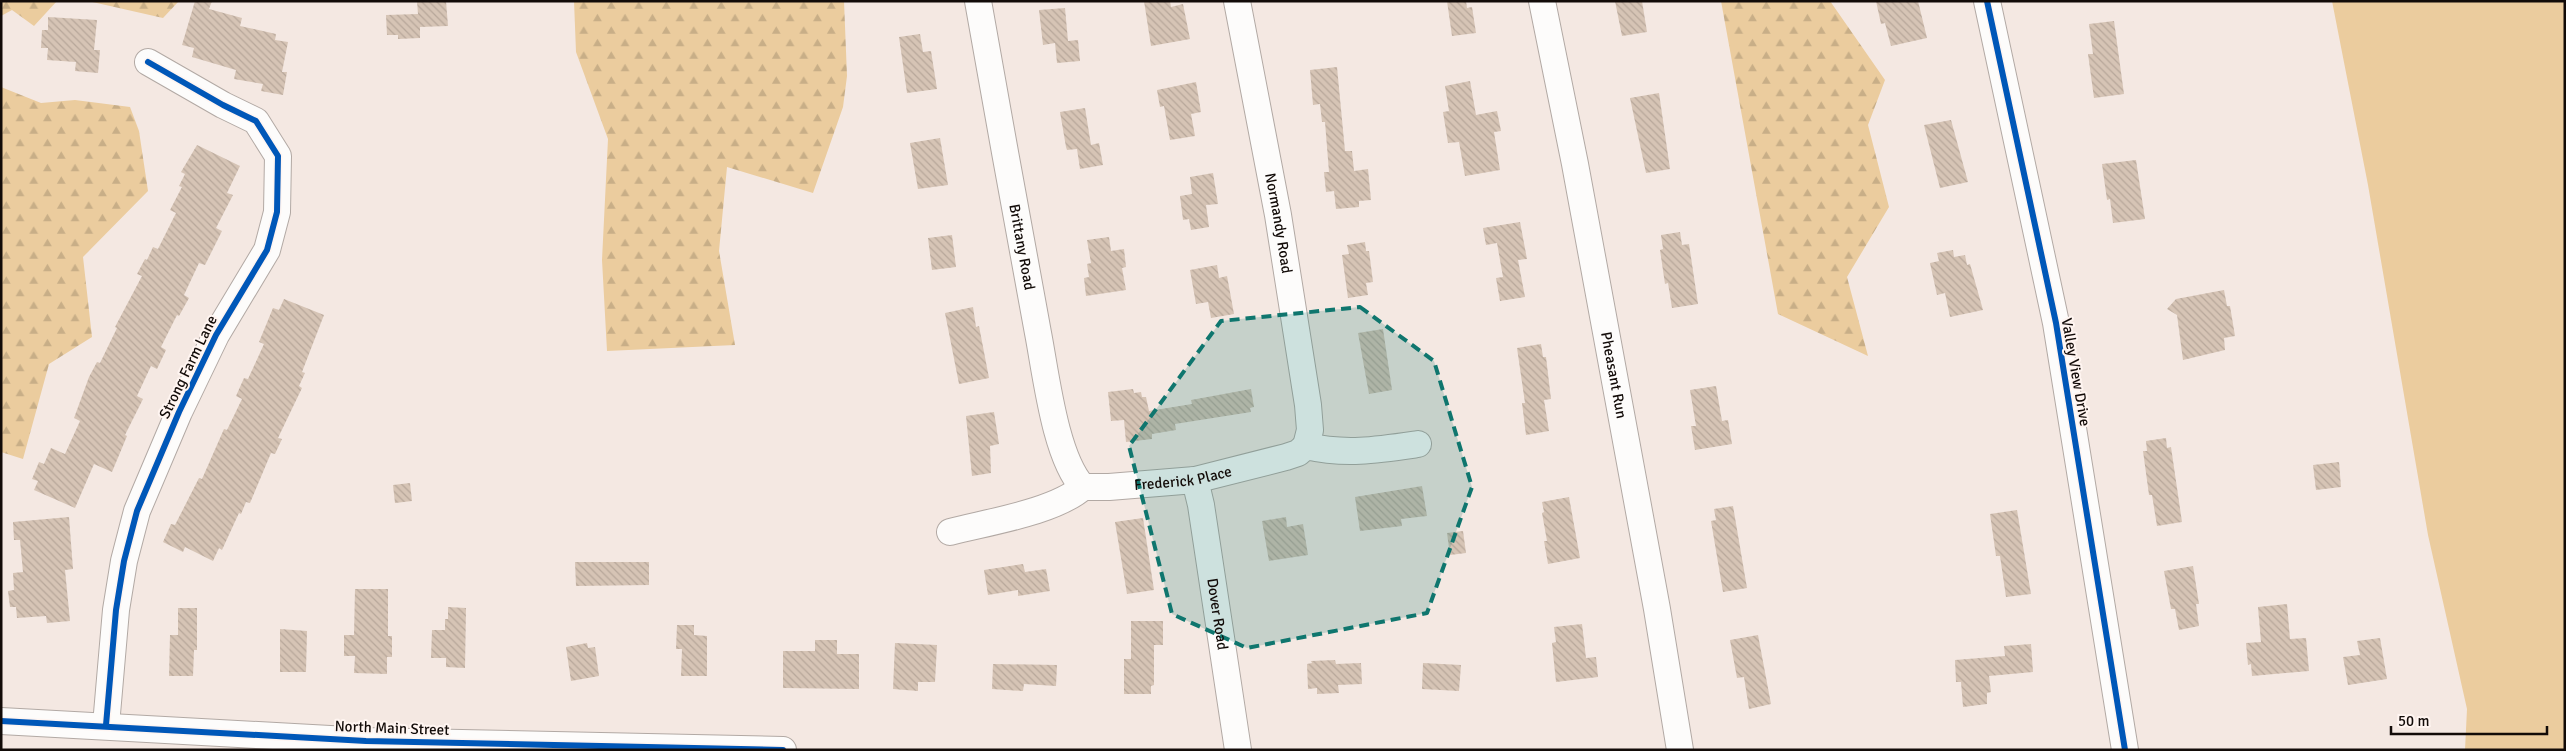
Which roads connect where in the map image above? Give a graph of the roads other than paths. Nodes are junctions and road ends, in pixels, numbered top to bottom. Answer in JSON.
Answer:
{"nodes":[{"id":1,"x":978,"y":1,"type":"edge"},
{"id":2,"x":1237,"y":1,"type":"edge"},
{"id":3,"x":1542,"y":1,"type":"edge"},
{"id":4,"x":1987,"y":1,"type":"edge"},
{"id":5,"x":148,"y":62,"type":"dead end"},
{"id":6,"x":1418,"y":444,"type":"dead end"},
{"id":7,"x":1306,"y":446,"type":"junction"},
{"id":8,"x":1195,"y":480,"type":"junction"},
{"id":9,"x":1084,"y":487,"type":"junction"},
{"id":10,"x":950,"y":532,"type":"dead end"},
{"id":11,"x":1,"y":722,"type":"edge"},
{"id":12,"x":106,"y":726,"type":"junction"},
{"id":13,"x":781,"y":750,"type":"edge"},
{"id":14,"x":1238,"y":750,"type":"edge"},
{"id":15,"x":1680,"y":750,"type":"edge"},
{"id":16,"x":2126,"y":750,"type":"edge"}],
"edges":[{"from":1,"to":9,"type":"street","name":"Brittany Road"},
{"from":2,"to":7,"type":"street","name":"Normandy Road"},
{"from":3,"to":15,"type":"street","name":"Pheasant Run"},
{"from":4,"to":16,"type":"street","name":"Valley View Drive"},
{"from":5,"to":12,"type":"street","name":"Strong Farm Lane"},
{"from":6,"to":7,"type":"street"},
{"from":7,"to":8,"type":"street","name":"Frederick Place"},
{"from":8,"to":9,"type":"street","name":"Frederick Place"},
{"from":8,"to":14,"type":"street","name":"Dover Road"},
{"from":9,"to":10,"type":"street"},
{"from":11,"to":12,"type":"street","name":"North Main Street"},
{"from":12,"to":13,"type":"street","name":"North Main Street"}]}
